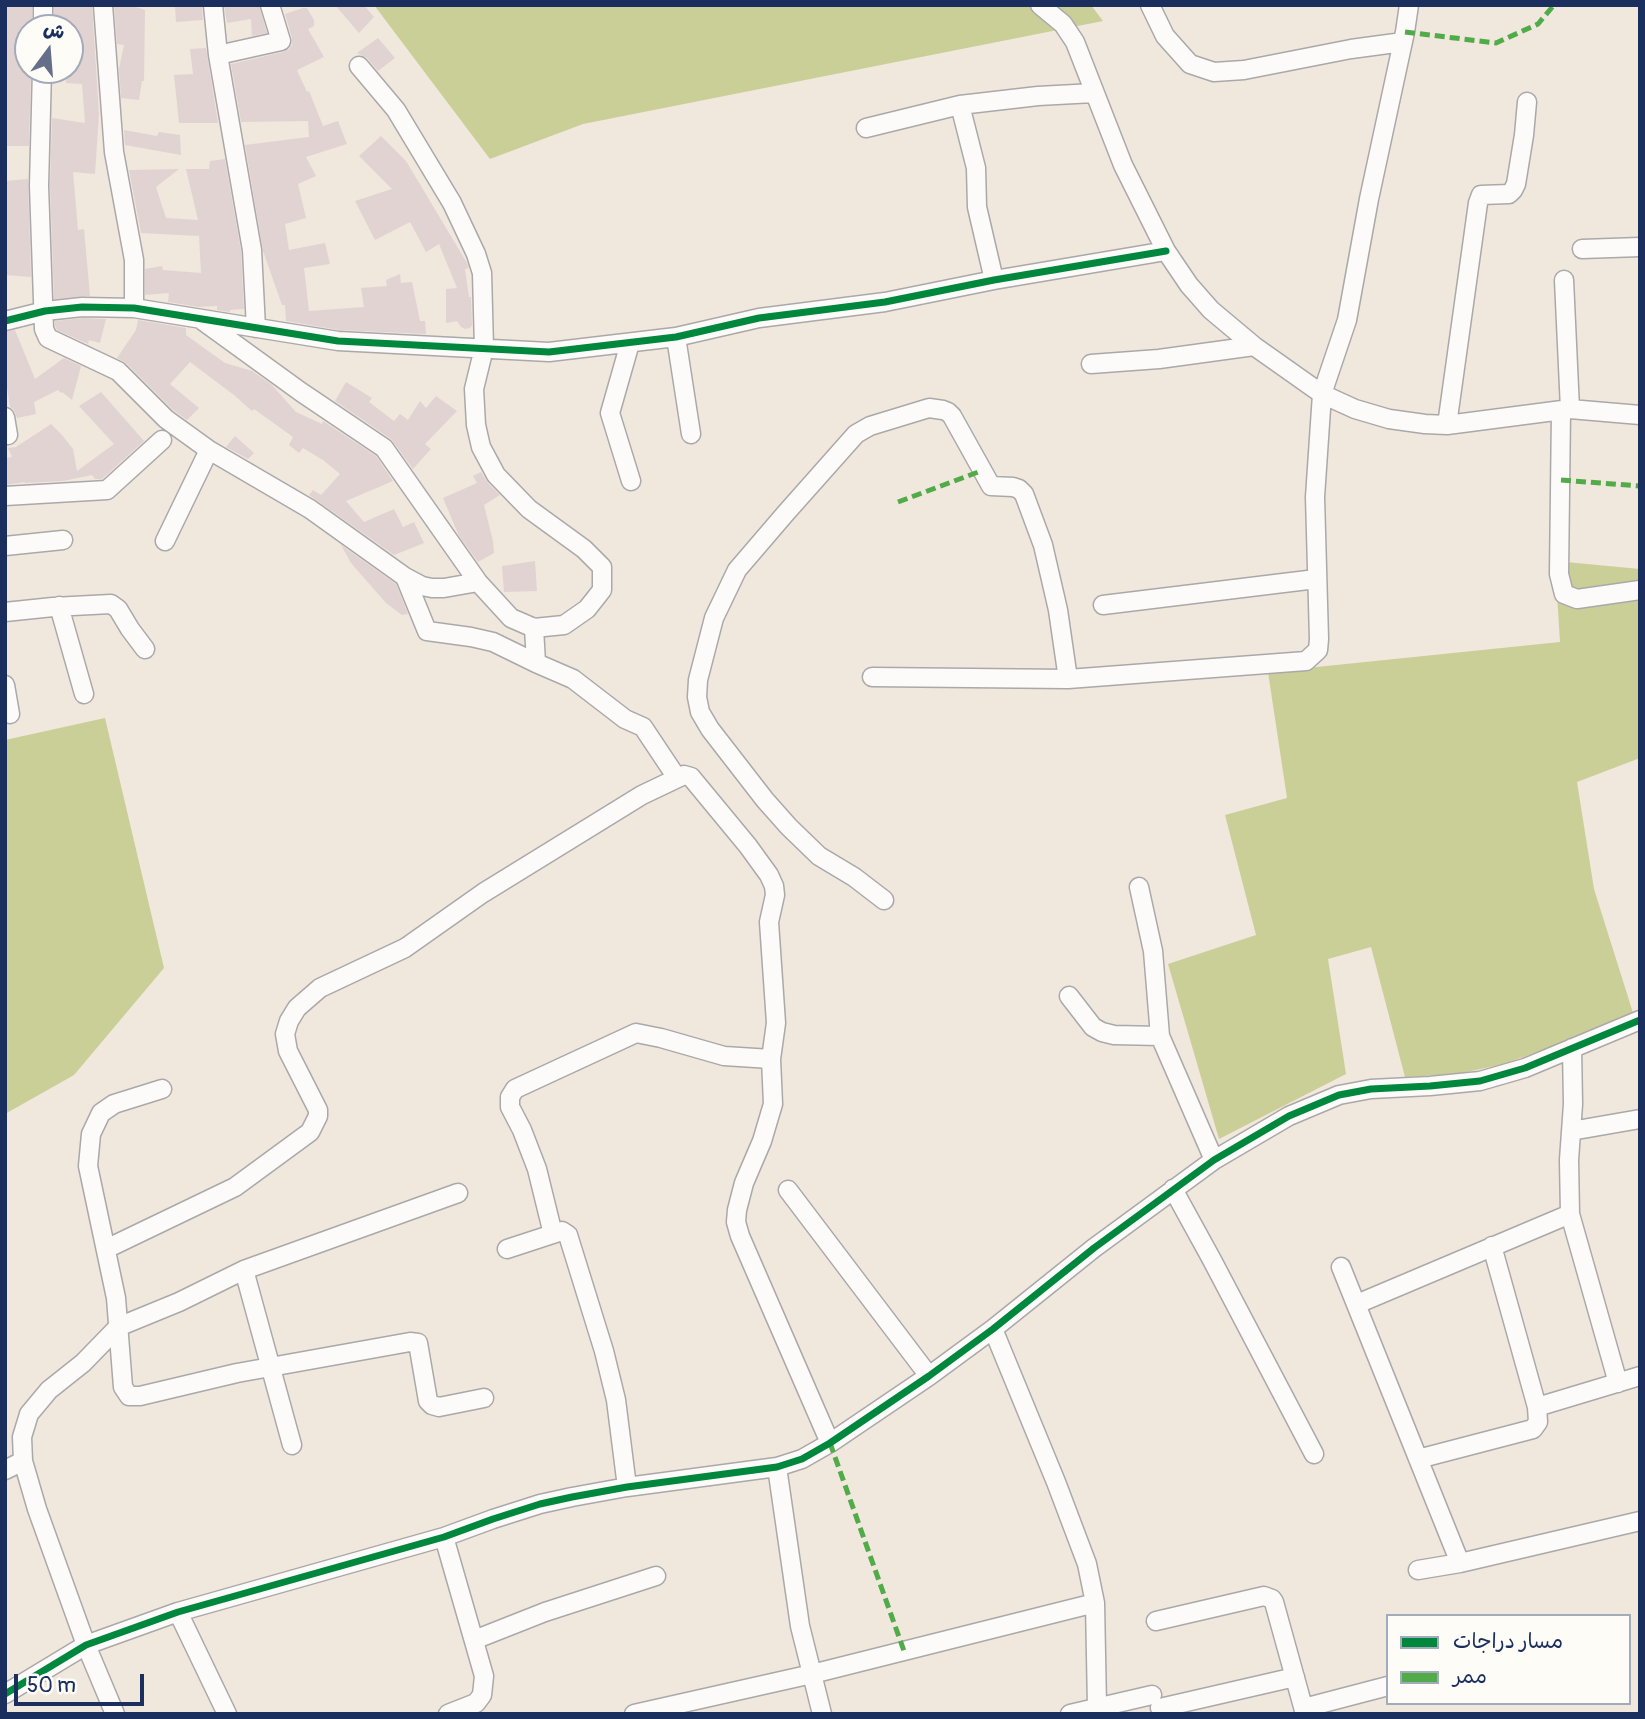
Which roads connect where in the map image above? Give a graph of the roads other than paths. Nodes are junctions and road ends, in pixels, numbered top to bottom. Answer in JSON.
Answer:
{"nodes":[{"id":1,"x":103,"y":5,"type":"edge"},
{"id":2,"x":214,"y":5,"type":"edge"},
{"id":3,"x":270,"y":5,"type":"edge"},
{"id":4,"x":1040,"y":5,"type":"edge"},
{"id":5,"x":1150,"y":5,"type":"edge"},
{"id":6,"x":1409,"y":5,"type":"edge"},
{"id":7,"x":1403,"y":42,"type":"junction"},
{"id":8,"x":218,"y":55,"type":"junction"},
{"id":9,"x":359,"y":66,"type":"dead end"},
{"id":10,"x":42,"y":84,"type":"edge"},
{"id":11,"x":1094,"y":93,"type":"junction"},
{"id":12,"x":1527,"y":102,"type":"dead end"},
{"id":13,"x":960,"y":105,"type":"junction"},
{"id":14,"x":866,"y":128,"type":"dead end"},
{"id":15,"x":1640,"y":247,"type":"edge"},
{"id":16,"x":1582,"y":249,"type":"dead end"},
{"id":17,"x":1166,"y":251,"type":"junction"},
{"id":18,"x":1564,"y":280,"type":"dead end"},
{"id":19,"x":994,"y":281,"type":"junction"},
{"id":20,"x":134,"y":308,"type":"junction"},
{"id":21,"x":45,"y":311,"type":"junction"},
{"id":22,"x":201,"y":318,"type":"junction"},
{"id":23,"x":5,"y":321,"type":"edge"},
{"id":24,"x":256,"y":328,"type":"junction"},
{"id":25,"x":676,"y":337,"type":"junction"},
{"id":26,"x":630,"y":343,"type":"junction"},
{"id":27,"x":1254,"y":346,"type":"junction"},
{"id":28,"x":484,"y":348,"type":"junction"},
{"id":29,"x":1091,"y":364,"type":"dead end"},
{"id":30,"x":1322,"y":394,"type":"junction"},
{"id":31,"x":1566,"y":410,"type":"junction"},
{"id":32,"x":1640,"y":415,"type":"edge"},
{"id":33,"x":1447,"y":425,"type":"junction"},
{"id":34,"x":691,"y":434,"type":"dead end"},
{"id":35,"x":162,"y":440,"type":"dead end"},
{"id":36,"x":209,"y":450,"type":"junction"},
{"id":37,"x":631,"y":481,"type":"dead end"},
{"id":38,"x":5,"y":496,"type":"edge"},
{"id":39,"x":63,"y":540,"type":"dead end"},
{"id":40,"x":165,"y":541,"type":"dead end"},
{"id":41,"x":5,"y":545,"type":"edge"},
{"id":42,"x":405,"y":577,"type":"junction"},
{"id":43,"x":1316,"y":579,"type":"junction"},
{"id":44,"x":478,"y":582,"type":"junction"},
{"id":45,"x":1640,"y":590,"type":"edge"},
{"id":46,"x":1103,"y":605,"type":"dead end"},
{"id":47,"x":59,"y":606,"type":"junction"},
{"id":48,"x":5,"y":611,"type":"edge"},
{"id":49,"x":534,"y":628,"type":"junction"},
{"id":50,"x":145,"y":649,"type":"dead end"},
{"id":51,"x":536,"y":663,"type":"junction"},
{"id":52,"x":872,"y":677,"type":"dead end"},
{"id":53,"x":1068,"y":679,"type":"junction"},
{"id":54,"x":5,"y":685,"type":"edge"},
{"id":55,"x":84,"y":694,"type":"dead end"},
{"id":56,"x":10,"y":714,"type":"dead end"},
{"id":57,"x":677,"y":778,"type":"junction"},
{"id":58,"x":1139,"y":887,"type":"dead end"},
{"id":59,"x":884,"y":900,"type":"dead end"},
{"id":60,"x":1069,"y":996,"type":"dead end"},
{"id":61,"x":1640,"y":1020,"type":"edge"},
{"id":62,"x":1160,"y":1036,"type":"junction"},
{"id":63,"x":1572,"y":1048,"type":"junction"},
{"id":64,"x":771,"y":1059,"type":"junction"},
{"id":65,"x":162,"y":1089,"type":"dead end"},
{"id":66,"x":1640,"y":1119,"type":"edge"},
{"id":67,"x":1571,"y":1131,"type":"junction"},
{"id":68,"x":1214,"y":1160,"type":"junction"},
{"id":69,"x":1173,"y":1189,"type":"junction"},
{"id":70,"x":788,"y":1190,"type":"dead end"},
{"id":71,"x":458,"y":1193,"type":"dead end"},
{"id":72,"x":1570,"y":1214,"type":"junction"},
{"id":73,"x":553,"y":1234,"type":"junction"},
{"id":74,"x":1492,"y":1247,"type":"junction"},
{"id":75,"x":106,"y":1249,"type":"junction"},
{"id":76,"x":507,"y":1249,"type":"dead end"},
{"id":77,"x":1341,"y":1267,"type":"dead end"},
{"id":78,"x":244,"y":1270,"type":"junction"},
{"id":79,"x":1357,"y":1304,"type":"junction"},
{"id":80,"x":118,"y":1327,"type":"junction"},
{"id":81,"x":993,"y":1329,"type":"junction"},
{"id":82,"x":270,"y":1367,"type":"junction"},
{"id":83,"x":1640,"y":1376,"type":"edge"},
{"id":84,"x":929,"y":1377,"type":"junction"},
{"id":85,"x":1618,"y":1383,"type":"junction"},
{"id":86,"x":484,"y":1398,"type":"dead end"},
{"id":87,"x":1537,"y":1407,"type":"junction"},
{"id":88,"x":830,"y":1443,"type":"junction"},
{"id":89,"x":292,"y":1445,"type":"dead end"},
{"id":90,"x":1314,"y":1454,"type":"dead end"},
{"id":91,"x":1418,"y":1459,"type":"junction"},
{"id":92,"x":23,"y":1461,"type":"junction"},
{"id":93,"x":776,"y":1467,"type":"junction"},
{"id":94,"x":5,"y":1470,"type":"edge"},
{"id":95,"x":627,"y":1487,"type":"junction"},
{"id":96,"x":1640,"y":1521,"type":"edge"},
{"id":97,"x":444,"y":1538,"type":"junction"},
{"id":98,"x":1460,"y":1563,"type":"junction"},
{"id":99,"x":1418,"y":1570,"type":"dead end"},
{"id":100,"x":656,"y":1576,"type":"dead end"},
{"id":101,"x":1095,"y":1603,"type":"junction"},
{"id":102,"x":178,"y":1612,"type":"junction"},
{"id":103,"x":1156,"y":1620,"type":"dead end"},
{"id":104,"x":474,"y":1640,"type":"junction"},
{"id":105,"x":86,"y":1645,"type":"junction"},
{"id":106,"x":812,"y":1674,"type":"junction"},
{"id":107,"x":1295,"y":1677,"type":"junction"},
{"id":108,"x":1386,"y":1687,"type":"edge"},
{"id":109,"x":5,"y":1694,"type":"edge"},
{"id":110,"x":1097,"y":1707,"type":"junction"},
{"id":111,"x":1305,"y":1711,"type":"edge"},
{"id":112,"x":115,"y":1714,"type":"edge"},
{"id":113,"x":227,"y":1714,"type":"edge"},
{"id":114,"x":448,"y":1714,"type":"edge"},
{"id":115,"x":634,"y":1714,"type":"edge"},
{"id":116,"x":822,"y":1714,"type":"edge"},
{"id":117,"x":1070,"y":1714,"type":"edge"}],
"edges":[{"from":1,"to":20,"type":"street"},
{"from":2,"to":8,"type":"street"},
{"from":3,"to":8,"type":"street"},
{"from":4,"to":11,"type":"street"},
{"from":5,"to":7,"type":"street"},
{"from":6,"to":7,"type":"street"},
{"from":7,"to":30,"type":"street"},
{"from":8,"to":24,"type":"street"},
{"from":9,"to":28,"type":"street"},
{"from":10,"to":21,"type":"street"},
{"from":11,"to":13,"type":"street"},
{"from":11,"to":17,"type":"street"},
{"from":12,"to":33,"type":"street"},
{"from":13,"to":14,"type":"street"},
{"from":13,"to":19,"type":"street"},
{"from":15,"to":16,"type":"street"},
{"from":17,"to":19,"type":"street"},
{"from":17,"to":27,"type":"street"},
{"from":18,"to":31,"type":"street"},
{"from":19,"to":25,"type":"street"},
{"from":20,"to":21,"type":"street"},
{"from":20,"to":22,"type":"street"},
{"from":21,"to":23,"type":"street"},
{"from":21,"to":36,"type":"street"},
{"from":22,"to":24,"type":"street"},
{"from":22,"to":44,"type":"street"},
{"from":24,"to":28,"type":"street"},
{"from":25,"to":26,"type":"street"},
{"from":25,"to":34,"type":"street"},
{"from":26,"to":28,"type":"street"},
{"from":26,"to":37,"type":"street"},
{"from":27,"to":29,"type":"street"},
{"from":27,"to":30,"type":"street"},
{"from":28,"to":49,"type":"street"},
{"from":30,"to":33,"type":"street"},
{"from":30,"to":43,"type":"street"},
{"from":31,"to":32,"type":"street"},
{"from":31,"to":33,"type":"street"},
{"from":31,"to":45,"type":"street"},
{"from":35,"to":38,"type":"street"},
{"from":36,"to":40,"type":"street"},
{"from":36,"to":42,"type":"street"},
{"from":39,"to":41,"type":"street"},
{"from":42,"to":44,"type":"street"},
{"from":42,"to":51,"type":"street"},
{"from":43,"to":46,"type":"street"},
{"from":43,"to":53,"type":"street"},
{"from":44,"to":49,"type":"street"},
{"from":47,"to":48,"type":"street"},
{"from":47,"to":50,"type":"street"},
{"from":47,"to":55,"type":"street"},
{"from":49,"to":51,"type":"street"},
{"from":51,"to":57,"type":"street"},
{"from":52,"to":53,"type":"street"},
{"from":53,"to":59,"type":"street"},
{"from":54,"to":56,"type":"street"},
{"from":57,"to":64,"type":"street"},
{"from":57,"to":75,"type":"street"},
{"from":58,"to":62,"type":"street"},
{"from":60,"to":62,"type":"street"},
{"from":61,"to":63,"type":"street"},
{"from":62,"to":68,"type":"street"},
{"from":63,"to":67,"type":"street"},
{"from":63,"to":68,"type":"street"},
{"from":64,"to":73,"type":"street"},
{"from":64,"to":88,"type":"street"},
{"from":65,"to":75,"type":"street"},
{"from":66,"to":67,"type":"street"},
{"from":67,"to":72,"type":"street"},
{"from":68,"to":69,"type":"street"},
{"from":69,"to":81,"type":"street"},
{"from":69,"to":90,"type":"street"},
{"from":70,"to":84,"type":"street"},
{"from":71,"to":78,"type":"street"},
{"from":72,"to":74,"type":"street"},
{"from":72,"to":85,"type":"street"},
{"from":73,"to":76,"type":"street"},
{"from":73,"to":95,"type":"street"},
{"from":74,"to":79,"type":"street"},
{"from":74,"to":87,"type":"street"},
{"from":75,"to":80,"type":"street"},
{"from":77,"to":79,"type":"street"},
{"from":78,"to":80,"type":"street"},
{"from":78,"to":82,"type":"street"},
{"from":79,"to":91,"type":"street"},
{"from":80,"to":82,"type":"street"},
{"from":80,"to":92,"type":"street"},
{"from":81,"to":84,"type":"street"},
{"from":81,"to":101,"type":"street"},
{"from":82,"to":86,"type":"street"},
{"from":82,"to":89,"type":"street"},
{"from":83,"to":85,"type":"street"},
{"from":84,"to":88,"type":"street"},
{"from":85,"to":87,"type":"street"},
{"from":87,"to":91,"type":"street"},
{"from":88,"to":93,"type":"street"},
{"from":91,"to":98,"type":"street"},
{"from":92,"to":94,"type":"street"},
{"from":92,"to":105,"type":"street"},
{"from":93,"to":95,"type":"street"},
{"from":93,"to":106,"type":"street"},
{"from":95,"to":97,"type":"street"},
{"from":96,"to":98,"type":"street"},
{"from":97,"to":102,"type":"street"},
{"from":97,"to":104,"type":"street"},
{"from":98,"to":99,"type":"street"},
{"from":100,"to":104,"type":"street"},
{"from":101,"to":106,"type":"street"},
{"from":101,"to":110,"type":"street"},
{"from":102,"to":105,"type":"street"},
{"from":102,"to":113,"type":"street"},
{"from":103,"to":107,"type":"street"},
{"from":104,"to":114,"type":"street"},
{"from":105,"to":109,"type":"street"},
{"from":105,"to":112,"type":"street"},
{"from":106,"to":115,"type":"street"},
{"from":106,"to":116,"type":"street"},
{"from":107,"to":110,"type":"street"},
{"from":107,"to":111,"type":"street"},
{"from":108,"to":111,"type":"street"},
{"from":110,"to":117,"type":"street"}]}
